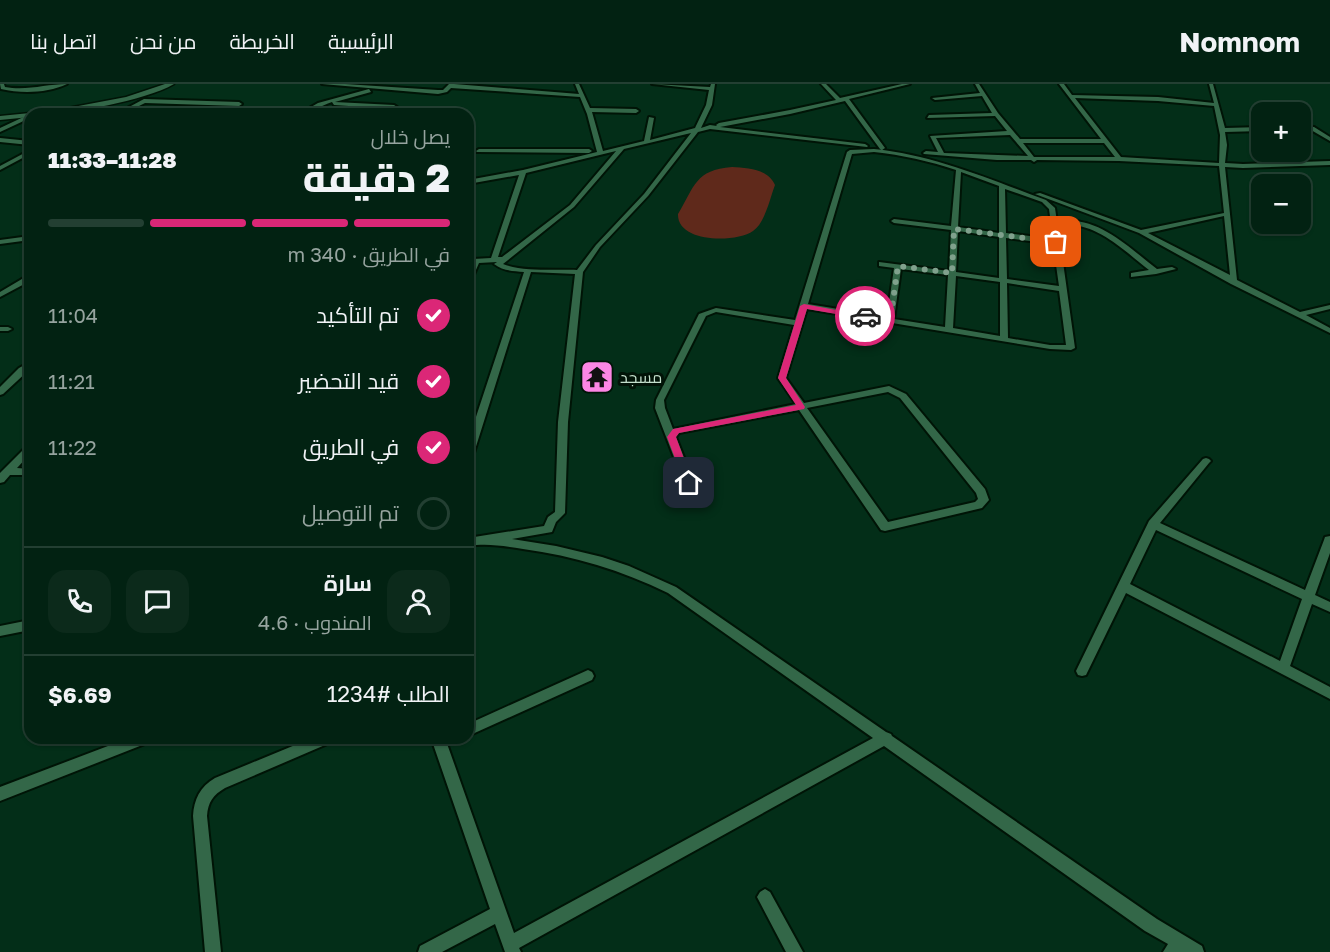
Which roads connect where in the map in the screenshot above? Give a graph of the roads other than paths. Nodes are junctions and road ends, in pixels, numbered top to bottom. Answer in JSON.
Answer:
{"nodes":[{"id":1,"x":2,"y":84,"type":"edge"},
{"id":2,"x":65,"y":84,"type":"edge"},
{"id":3,"x":171,"y":84,"type":"edge"},
{"id":4,"x":324,"y":84,"type":"edge"},
{"id":5,"x":577,"y":84,"type":"edge"},
{"id":6,"x":654,"y":84,"type":"edge"},
{"id":7,"x":824,"y":84,"type":"edge"},
{"id":8,"x":908,"y":84,"type":"edge"},
{"id":9,"x":977,"y":84,"type":"edge"},
{"id":10,"x":1061,"y":84,"type":"edge"},
{"id":11,"x":1211,"y":84,"type":"edge"},
{"id":12,"x":451,"y":85,"type":"edge"},
{"id":13,"x":497,"y":87,"type":"edge"},
{"id":14,"x":713,"y":87,"type":"edge"},
{"id":15,"x":378,"y":88,"type":"junction"},
{"id":16,"x":983,"y":94,"type":"junction"},
{"id":17,"x":581,"y":96,"type":"junction"},
{"id":18,"x":1071,"y":96,"type":"junction"},
{"id":19,"x":935,"y":98,"type":"dead end"},
{"id":20,"x":127,"y":99,"type":"junction"},
{"id":21,"x":144,"y":100,"type":"junction"},
{"id":22,"x":847,"y":100,"type":"junction"},
{"id":23,"x":840,"y":101,"type":"junction"},
{"id":24,"x":324,"y":103,"type":"junction"},
{"id":25,"x":239,"y":104,"type":"dead end"},
{"id":26,"x":1216,"y":105,"type":"junction"},
{"id":27,"x":394,"y":107,"type":"dead end"},
{"id":28,"x":74,"y":108,"type":"edge"},
{"id":29,"x":130,"y":108,"type":"edge"},
{"id":30,"x":314,"y":108,"type":"edge"},
{"id":31,"x":588,"y":110,"type":"junction"},
{"id":32,"x":636,"y":111,"type":"dead end"},
{"id":33,"x":996,"y":114,"type":"junction"},
{"id":34,"x":24,"y":116,"type":"edge"},
{"id":35,"x":929,"y":117,"type":"dead end"},
{"id":36,"x":0,"y":118,"type":"edge"},
{"id":37,"x":651,"y":118,"type":"dead end"},
{"id":38,"x":24,"y":119,"type":"edge"},
{"id":39,"x":710,"y":127,"type":"junction"},
{"id":40,"x":699,"y":128,"type":"junction"},
{"id":41,"x":1312,"y":128,"type":"joint"},
{"id":42,"x":1330,"y":128,"type":"edge"},
{"id":43,"x":0,"y":129,"type":"edge"},
{"id":44,"x":1251,"y":129,"type":"edge"},
{"id":45,"x":1223,"y":130,"type":"junction"},
{"id":46,"x":1010,"y":133,"type":"junction"},
{"id":47,"x":1330,"y":139,"type":"edge"},
{"id":48,"x":0,"y":140,"type":"edge"},
{"id":49,"x":647,"y":141,"type":"junction"},
{"id":50,"x":1018,"y":141,"type":"junction"},
{"id":51,"x":1104,"y":141,"type":"junction"},
{"id":52,"x":24,"y":142,"type":"edge"},
{"id":53,"x":623,"y":147,"type":"junction"},
{"id":54,"x":882,"y":148,"type":"junction"},
{"id":55,"x":479,"y":151,"type":"dead end"},
{"id":56,"x":600,"y":152,"type":"junction"},
{"id":57,"x":926,"y":153,"type":"junction"},
{"id":58,"x":24,"y":155,"type":"edge"},
{"id":59,"x":943,"y":155,"type":"junction"},
{"id":60,"x":1119,"y":159,"type":"junction"},
{"id":61,"x":1034,"y":160,"type":"junction"},
{"id":62,"x":1330,"y":163,"type":"edge"},
{"id":63,"x":1222,"y":165,"type":"junction"},
{"id":64,"x":0,"y":168,"type":"edge"},
{"id":65,"x":958,"y":171,"type":"junction"},
{"id":66,"x":523,"y":172,"type":"junction"},
{"id":67,"x":474,"y":181,"type":"edge"},
{"id":68,"x":1002,"y":187,"type":"junction"},
{"id":69,"x":1053,"y":213,"type":"junction"},
{"id":70,"x":1226,"y":214,"type":"junction"},
{"id":71,"x":894,"y":221,"type":"dead end"},
{"id":72,"x":1068,"y":221,"type":"junction"},
{"id":73,"x":1054,"y":225,"type":"junction"},
{"id":74,"x":954,"y":229,"type":"junction"},
{"id":75,"x":1141,"y":232,"type":"junction"},
{"id":76,"x":1003,"y":235,"type":"junction"},
{"id":77,"x":24,"y":239,"type":"edge"},
{"id":78,"x":0,"y":242,"type":"edge"},
{"id":79,"x":1056,"y":242,"type":"junction"},
{"id":80,"x":494,"y":259,"type":"junction"},
{"id":81,"x":504,"y":259,"type":"junction"},
{"id":82,"x":474,"y":264,"type":"edge"},
{"id":83,"x":882,"y":264,"type":"dead end"},
{"id":84,"x":898,"y":266,"type":"junction"},
{"id":85,"x":1172,"y":268,"type":"dead end"},
{"id":86,"x":528,"y":270,"type":"junction"},
{"id":87,"x":579,"y":272,"type":"junction"},
{"id":88,"x":1155,"y":272,"type":"junction"},
{"id":89,"x":952,"y":273,"type":"junction"},
{"id":90,"x":1134,"y":275,"type":"dead end"},
{"id":91,"x":24,"y":281,"type":"edge"},
{"id":92,"x":1004,"y":281,"type":"junction"},
{"id":93,"x":1234,"y":282,"type":"junction"},
{"id":94,"x":1063,"y":289,"type":"junction"},
{"id":95,"x":0,"y":295,"type":"edge"},
{"id":96,"x":804,"y":306,"type":"junction"},
{"id":97,"x":1330,"y":307,"type":"edge"},
{"id":98,"x":1299,"y":315,"type":"junction"},
{"id":99,"x":890,"y":321,"type":"junction"},
{"id":100,"x":799,"y":322,"type":"junction"},
{"id":101,"x":949,"y":330,"type":"junction"},
{"id":102,"x":1330,"y":331,"type":"edge"},
{"id":103,"x":1004,"y":340,"type":"junction"},
{"id":104,"x":24,"y":369,"type":"edge"},
{"id":105,"x":0,"y":392,"type":"edge"},
{"id":106,"x":801,"y":407,"type":"junction"},
{"id":107,"x":474,"y":437,"type":"edge"},
{"id":108,"x":671,"y":437,"type":"junction"},
{"id":109,"x":24,"y":454,"type":"edge"},
{"id":110,"x":1206,"y":461,"type":"dead end"},
{"id":111,"x":24,"y":473,"type":"edge"},
{"id":112,"x":4,"y":475,"type":"edge"},
{"id":113,"x":689,"y":483,"type":"dead end"},
{"id":114,"x":1153,"y":524,"type":"junction"},
{"id":115,"x":482,"y":539,"type":"junction"},
{"id":116,"x":1329,"y":540,"type":"edge"},
{"id":117,"x":474,"y":541,"type":"edge"},
{"id":118,"x":1123,"y":586,"type":"junction"},
{"id":119,"x":1308,"y":597,"type":"junction"},
{"id":120,"x":1330,"y":607,"type":"edge"},
{"id":121,"x":24,"y":626,"type":"edge"},
{"id":122,"x":0,"y":631,"type":"edge"},
{"id":123,"x":1283,"y":669,"type":"junction"},
{"id":124,"x":1082,"y":671,"type":"dead end"},
{"id":125,"x":588,"y":676,"type":"dead end"},
{"id":126,"x":1330,"y":693,"type":"edge"},
{"id":127,"x":474,"y":727,"type":"edge"},
{"id":128,"x":886,"y":738,"type":"junction"},
{"id":129,"x":129,"y":744,"type":"edge"},
{"id":130,"x":313,"y":744,"type":"edge"},
{"id":131,"x":444,"y":744,"type":"edge"},
{"id":132,"x":0,"y":794,"type":"edge"},
{"id":133,"x":765,"y":897,"type":"dead end"},
{"id":134,"x":499,"y":913,"type":"junction"},
{"id":135,"x":511,"y":948,"type":"edge"},
{"id":136,"x":1176,"y":948,"type":"edge"},
{"id":137,"x":213,"y":952,"type":"edge"},
{"id":138,"x":426,"y":952,"type":"edge"},
{"id":139,"x":795,"y":952,"type":"edge"},
{"id":140,"x":1196,"y":952,"type":"edge"}],
"edges":[{"from":1,"to":2,"type":"street"},
{"from":3,"to":20,"type":"street"},
{"from":4,"to":15,"type":"street"},
{"from":5,"to":17,"type":"street"},
{"from":6,"to":14,"type":"street"},
{"from":7,"to":23,"type":"street"},
{"from":8,"to":22,"type":"street"},
{"from":9,"to":16,"type":"street"},
{"from":10,"to":18,"type":"street"},
{"from":11,"to":26,"type":"street"},
{"from":12,"to":13,"type":"street"},
{"from":12,"to":15,"type":"street"},
{"from":13,"to":17,"type":"street"},
{"from":14,"to":40,"type":"street"},
{"from":15,"to":24,"type":"street"},
{"from":16,"to":19,"type":"street"},
{"from":16,"to":33,"type":"street"},
{"from":17,"to":31,"type":"street"},
{"from":18,"to":26,"type":"street"},
{"from":18,"to":51,"type":"street"},
{"from":20,"to":21,"type":"street"},
{"from":20,"to":28,"type":"street"},
{"from":21,"to":25,"type":"street"},
{"from":21,"to":29,"type":"street"},
{"from":22,"to":23,"type":"street"},
{"from":22,"to":54,"type":"street"},
{"from":23,"to":39,"type":"street"},
{"from":24,"to":27,"type":"street"},
{"from":24,"to":30,"type":"street"},
{"from":26,"to":45,"type":"street"},
{"from":31,"to":32,"type":"street"},
{"from":31,"to":56,"type":"street"},
{"from":33,"to":35,"type":"street"},
{"from":33,"to":46,"type":"street"},
{"from":34,"to":36,"type":"street"},
{"from":37,"to":49,"type":"street"},
{"from":38,"to":43,"type":"street"},
{"from":39,"to":40,"type":"street"},
{"from":39,"to":54,"type":"street"},
{"from":40,"to":49,"type":"street"},
{"from":40,"to":87,"type":"street"},
{"from":41,"to":42,"type":"street"},
{"from":41,"to":47,"type":"street"},
{"from":44,"to":45,"type":"street"},
{"from":45,"to":63,"type":"street"},
{"from":46,"to":50,"type":"street"},
{"from":46,"to":59,"type":"street"},
{"from":48,"to":52,"type":"street"},
{"from":49,"to":53,"type":"street"},
{"from":50,"to":51,"type":"street"},
{"from":50,"to":61,"type":"street"},
{"from":51,"to":60,"type":"street"},
{"from":53,"to":56,"type":"street"},
{"from":53,"to":81,"type":"street"},
{"from":54,"to":57,"type":"street"},
{"from":55,"to":56,"type":"street"},
{"from":56,"to":66,"type":"street"},
{"from":57,"to":59,"type":"street"},
{"from":57,"to":75,"type":"street"},
{"from":58,"to":64,"type":"street"},
{"from":59,"to":61,"type":"street"},
{"from":60,"to":61,"type":"street"},
{"from":60,"to":63,"type":"street"},
{"from":62,"to":63,"type":"street"},
{"from":63,"to":70,"type":"street"},
{"from":65,"to":68,"type":"street"},
{"from":65,"to":74,"type":"street"},
{"from":65,"to":96,"type":"street"},
{"from":66,"to":67,"type":"street"},
{"from":66,"to":80,"type":"street"},
{"from":68,"to":69,"type":"street"},
{"from":68,"to":76,"type":"street"},
{"from":69,"to":72,"type":"street"},
{"from":69,"to":73,"type":"street"},
{"from":70,"to":75,"type":"street"},
{"from":70,"to":93,"type":"street"},
{"from":71,"to":74,"type":"street"},
{"from":72,"to":73,"type":"street"},
{"from":72,"to":88,"type":"street"},
{"from":73,"to":79,"type":"street"},
{"from":74,"to":76,"type":"street"},
{"from":74,"to":89,"type":"street"},
{"from":75,"to":93,"type":"street"},
{"from":76,"to":79,"type":"street"},
{"from":76,"to":92,"type":"street"},
{"from":77,"to":78,"type":"street"},
{"from":79,"to":94,"type":"street"},
{"from":80,"to":81,"type":"street"},
{"from":80,"to":82,"type":"street"},
{"from":81,"to":86,"type":"street"},
{"from":83,"to":84,"type":"street"},
{"from":84,"to":89,"type":"street"},
{"from":84,"to":99,"type":"street"},
{"from":85,"to":88,"type":"street"},
{"from":86,"to":87,"type":"street"},
{"from":86,"to":107,"type":"street"},
{"from":87,"to":115,"type":"street"},
{"from":88,"to":90,"type":"street"},
{"from":89,"to":92,"type":"street"},
{"from":89,"to":101,"type":"street"},
{"from":91,"to":95,"type":"street"},
{"from":92,"to":94,"type":"street"},
{"from":92,"to":103,"type":"street"},
{"from":93,"to":98,"type":"street"},
{"from":94,"to":103,"type":"street"},
{"from":96,"to":99,"type":"street"},
{"from":96,"to":100,"type":"street"},
{"from":97,"to":98,"type":"street"},
{"from":98,"to":102,"type":"street"},
{"from":99,"to":101,"type":"street"},
{"from":100,"to":106,"type":"street"},
{"from":100,"to":108,"type":"street"},
{"from":101,"to":103,"type":"street"},
{"from":104,"to":105,"type":"street"},
{"from":106,"to":106,"type":"street"},
{"from":106,"to":108,"type":"street"},
{"from":108,"to":113,"type":"street"},
{"from":109,"to":112,"type":"street"},
{"from":110,"to":114,"type":"street"},
{"from":111,"to":112,"type":"street"},
{"from":114,"to":118,"type":"street"},
{"from":114,"to":119,"type":"street"},
{"from":115,"to":117,"type":"street"},
{"from":115,"to":128,"type":"street"},
{"from":116,"to":119,"type":"street"},
{"from":118,"to":123,"type":"street"},
{"from":118,"to":124,"type":"street"},
{"from":119,"to":120,"type":"street"},
{"from":119,"to":123,"type":"street"},
{"from":121,"to":122,"type":"street"},
{"from":123,"to":126,"type":"street"},
{"from":125,"to":127,"type":"street"},
{"from":128,"to":135,"type":"street"},
{"from":128,"to":136,"type":"street"},
{"from":129,"to":132,"type":"street"},
{"from":130,"to":137,"type":"street"},
{"from":131,"to":134,"type":"street"},
{"from":133,"to":139,"type":"street"},
{"from":134,"to":135,"type":"street"},
{"from":134,"to":138,"type":"street"},
{"from":136,"to":140,"type":"street"}]}
